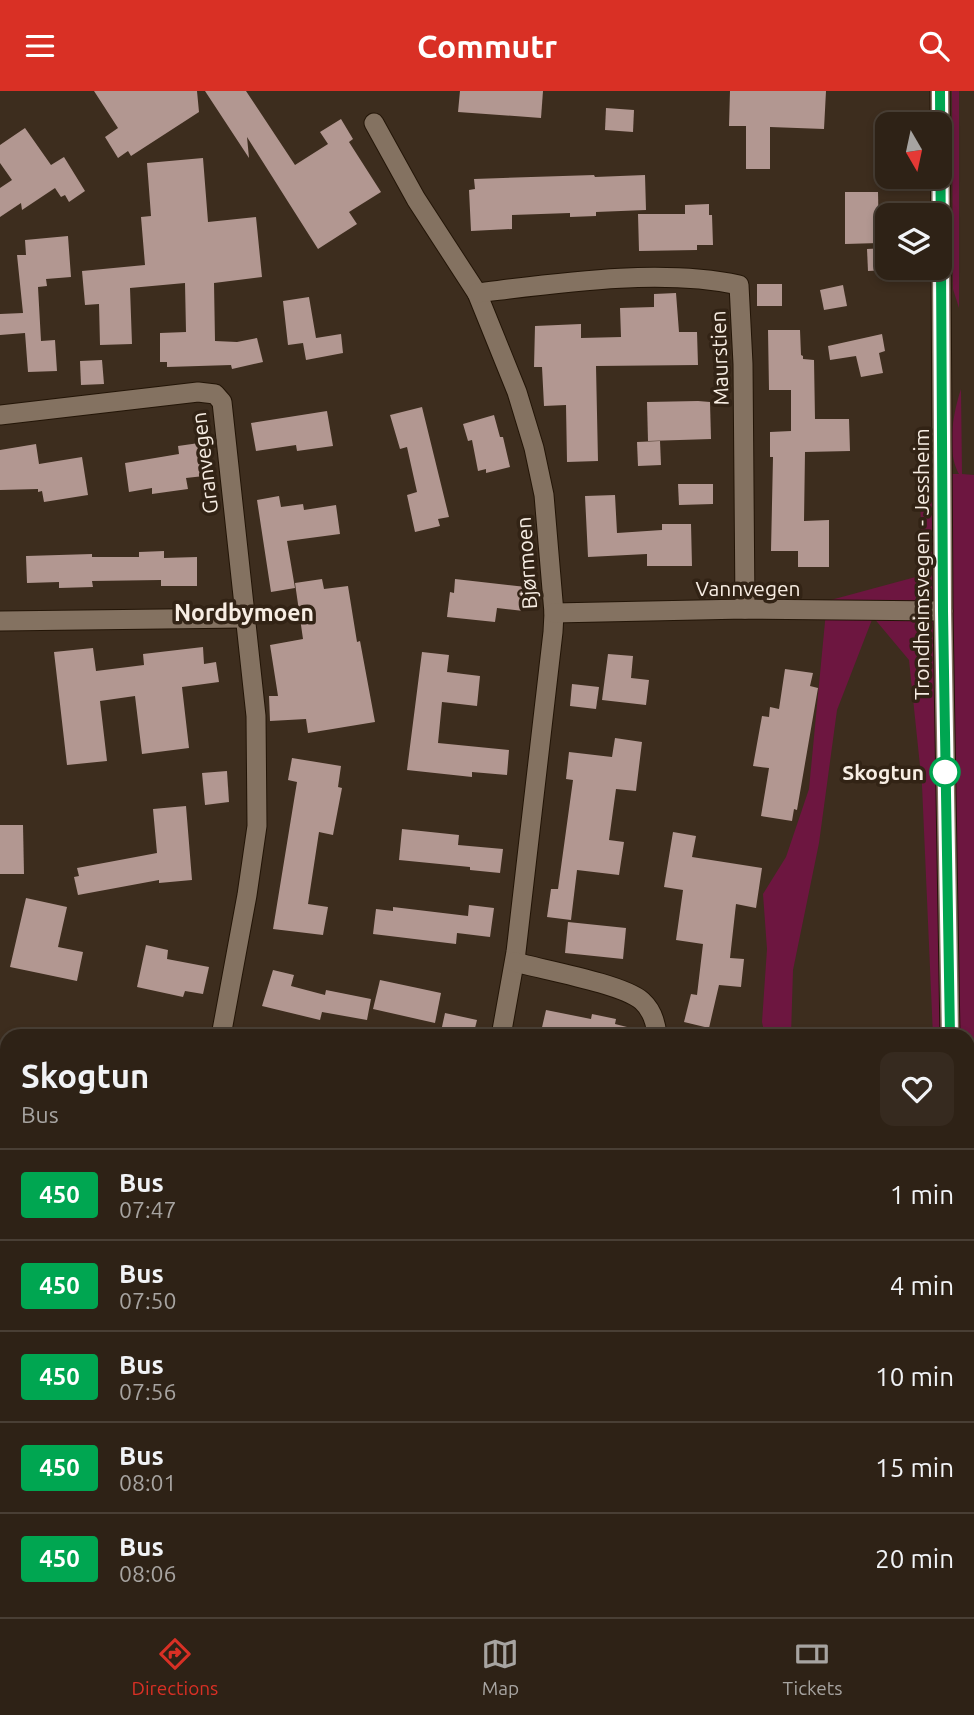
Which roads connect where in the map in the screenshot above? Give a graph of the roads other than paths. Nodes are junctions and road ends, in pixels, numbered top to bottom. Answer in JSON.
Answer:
{"nodes":[{"id":1,"x":940,"y":91,"type":"edge"},
{"id":2,"x":374,"y":123,"type":"dead end"},
{"id":3,"x":477,"y":293,"type":"junction"},
{"id":4,"x":0,"y":415,"type":"edge"},
{"id":5,"x":745,"y":609,"type":"junction"},
{"id":6,"x":943,"y":611,"type":"junction"},
{"id":7,"x":554,"y":613,"type":"junction"},
{"id":8,"x":244,"y":618,"type":"junction"},
{"id":9,"x":0,"y":621,"type":"edge"},
{"id":10,"x":515,"y":962,"type":"junction"},
{"id":11,"x":222,"y":1029,"type":"edge"},
{"id":12,"x":501,"y":1029,"type":"edge"},
{"id":13,"x":656,"y":1029,"type":"edge"},
{"id":14,"x":950,"y":1029,"type":"edge"}],
"edges":[{"from":1,"to":6,"type":"street","name":"Trondheimsvegen - Jessheim"},
{"from":2,"to":3,"type":"street","name":"Bjørmoen"},
{"from":3,"to":5,"type":"street","name":"Maurstien"},
{"from":3,"to":7,"type":"street","name":"Bjørmoen"},
{"from":4,"to":8,"type":"street","name":"Granvegen"},
{"from":5,"to":6,"type":"street","name":"Vannvegen"},
{"from":5,"to":7,"type":"street","name":"Vannvegen"},
{"from":6,"to":14,"type":"street","name":"Trondheimsvegen - Jessheim"},
{"from":7,"to":10,"type":"street","name":"Bjørmoen"},
{"from":8,"to":9,"type":"street"},
{"from":8,"to":11,"type":"street","name":"Granvegen"},
{"from":10,"to":12,"type":"street","name":"Bjørmoen"},
{"from":10,"to":13,"type":"street"}]}
